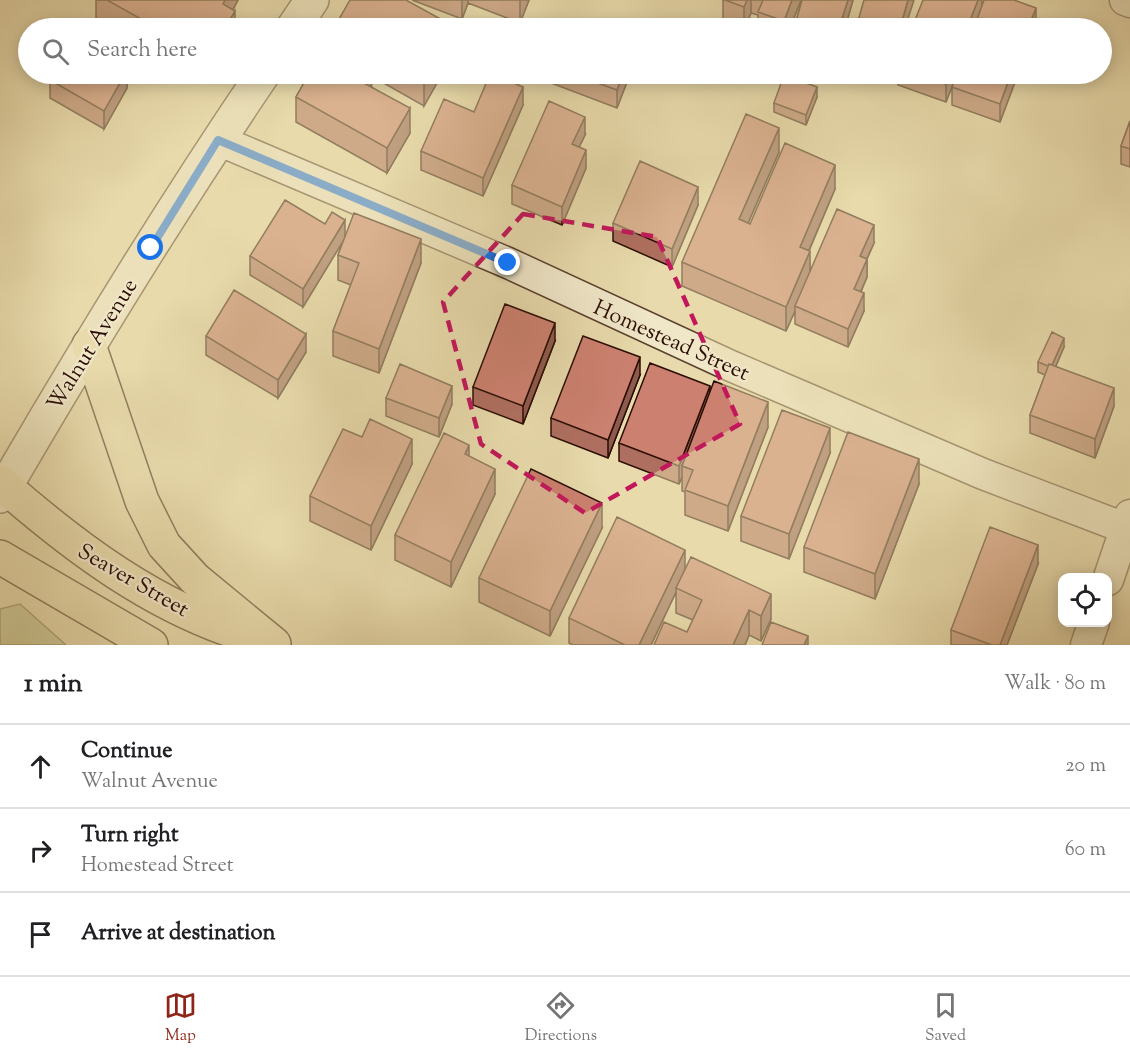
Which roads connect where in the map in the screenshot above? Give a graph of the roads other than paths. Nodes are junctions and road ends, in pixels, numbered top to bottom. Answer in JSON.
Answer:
{"nodes":[{"id":1,"x":312,"y":0,"type":"edge"},
{"id":2,"x":1125,"y":0,"type":"edge"},
{"id":3,"x":1130,"y":2,"type":"edge"},
{"id":4,"x":300,"y":18,"type":"edge"},
{"id":5,"x":256,"y":84,"type":"edge"},
{"id":6,"x":218,"y":140,"type":"junction"},
{"id":7,"x":89,"y":345,"type":"junction"},
{"id":8,"x":2,"y":488,"type":"edge"},
{"id":9,"x":1128,"y":524,"type":"edge"},
{"id":10,"x":0,"y":557,"type":"edge"},
{"id":11,"x":1110,"y":573,"type":"edge"},
{"id":12,"x":1092,"y":627,"type":"edge"},
{"id":13,"x":275,"y":644,"type":"edge"},
{"id":14,"x":152,"y":645,"type":"edge"},
{"id":15,"x":1086,"y":645,"type":"edge"}],
"edges":[{"from":1,"to":4,"type":"street"},
{"from":2,"to":3,"type":"street"},
{"from":5,"to":6,"type":"street","name":"Walnut Avenue"},
{"from":6,"to":7,"type":"street","name":"Walnut Avenue"},
{"from":6,"to":9,"type":"street","name":"Homestead Street"},
{"from":7,"to":8,"type":"street","name":"Walnut Avenue"},
{"from":7,"to":13,"type":"main road"},
{"from":8,"to":13,"type":"main road","name":"Seaver Street"},
{"from":9,"to":11,"type":"street"},
{"from":10,"to":14,"type":"main road"},
{"from":12,"to":15,"type":"street"}]}
